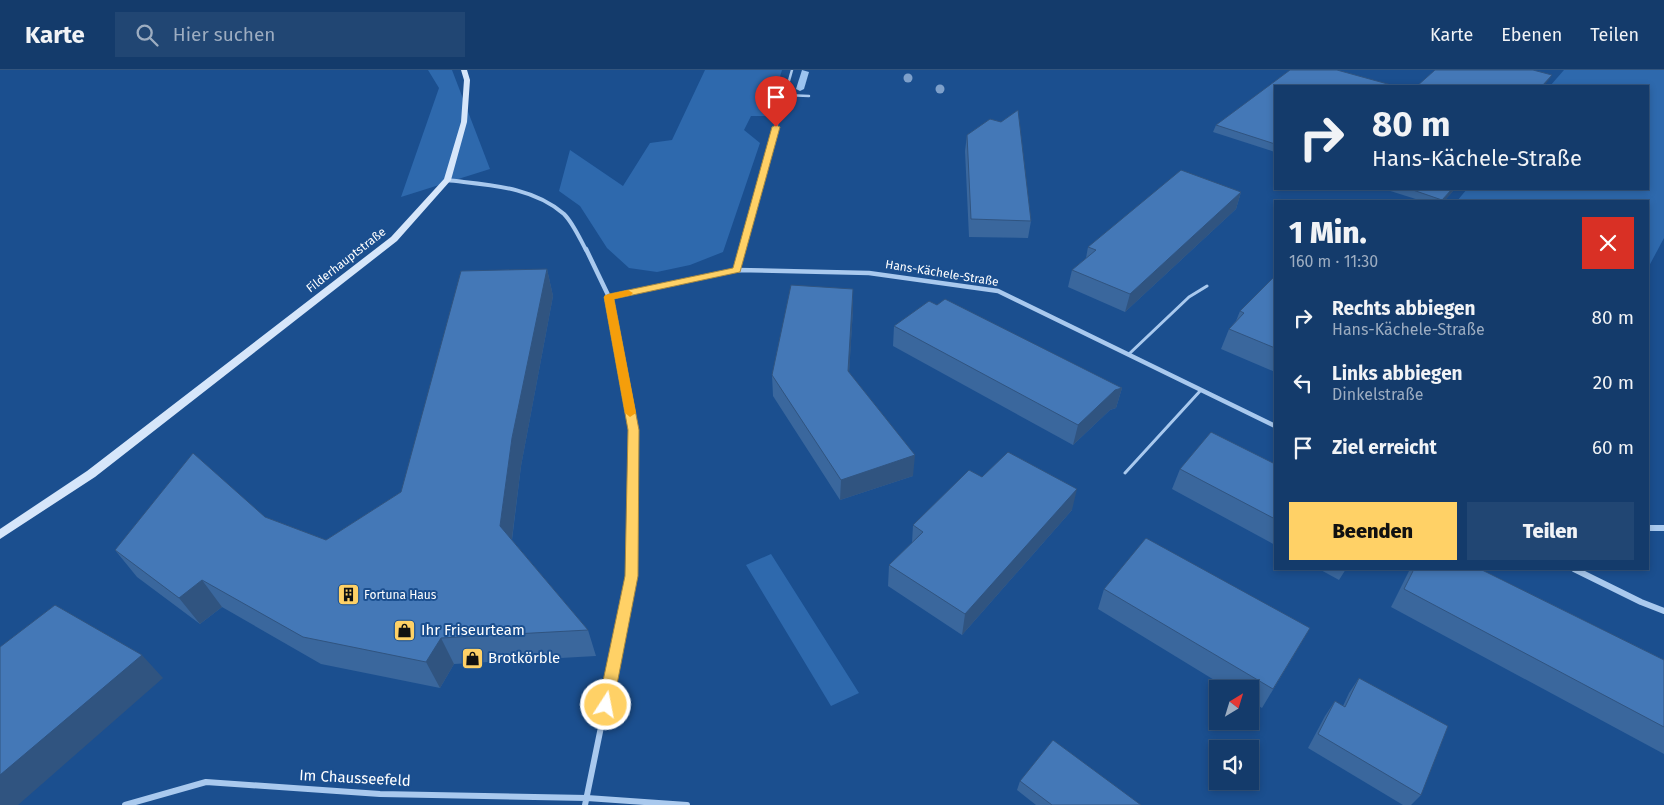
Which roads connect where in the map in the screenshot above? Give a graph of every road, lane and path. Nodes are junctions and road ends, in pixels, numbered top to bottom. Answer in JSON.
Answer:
{"nodes":[{"id":1,"x":464,"y":70,"type":"edge"},
{"id":2,"x":792,"y":70,"type":"edge"},
{"id":3,"x":785,"y":95,"type":"junction"},
{"id":4,"x":809,"y":96,"type":"dead end"},
{"id":5,"x":446,"y":180,"type":"junction"},
{"id":6,"x":737,"y":270,"type":"junction"},
{"id":7,"x":1207,"y":286,"type":"dead end"},
{"id":8,"x":609,"y":297,"type":"junction"},
{"id":9,"x":1129,"y":354,"type":"junction"},
{"id":10,"x":1201,"y":390,"type":"junction"},
{"id":11,"x":1274,"y":426,"type":"edge"},
{"id":12,"x":1126,"y":473,"type":"dead end"},
{"id":13,"x":1649,"y":528,"type":"edge"},
{"id":14,"x":1664,"y":528,"type":"edge"},
{"id":15,"x":0,"y":535,"type":"edge"},
{"id":16,"x":1576,"y":570,"type":"edge"},
{"id":17,"x":1664,"y":611,"type":"edge"},
{"id":18,"x":586,"y":801,"type":"edge"},
{"id":19,"x":125,"y":805,"type":"edge"},
{"id":20,"x":687,"y":805,"type":"edge"}],
"edges":[{"from":1,"to":5,"type":"main road"},
{"from":2,"to":3,"type":"lane"},
{"from":3,"to":4,"type":"lane"},
{"from":3,"to":6,"type":"lane"},
{"from":5,"to":8,"type":"street"},
{"from":5,"to":15,"type":"main road","name":"Filderhauptstraße"},
{"from":6,"to":8,"type":"street","name":"Hans-Kächele-Straße"},
{"from":6,"to":9,"type":"street","name":"Hans-Kächele-Straße"},
{"from":7,"to":9,"type":"lane"},
{"from":8,"to":18,"type":"street"},
{"from":9,"to":10,"type":"street","name":"Hans-Kächele-Straße"},
{"from":10,"to":11,"type":"street","name":"Hans-Kächele-Straße"},
{"from":10,"to":12,"type":"lane"},
{"from":13,"to":14,"type":"street"},
{"from":16,"to":17,"type":"street"},
{"from":18,"to":19,"type":"street","name":"Im Chausseefeld"},
{"from":18,"to":20,"type":"street","name":"Im Chausseefeld"}]}
